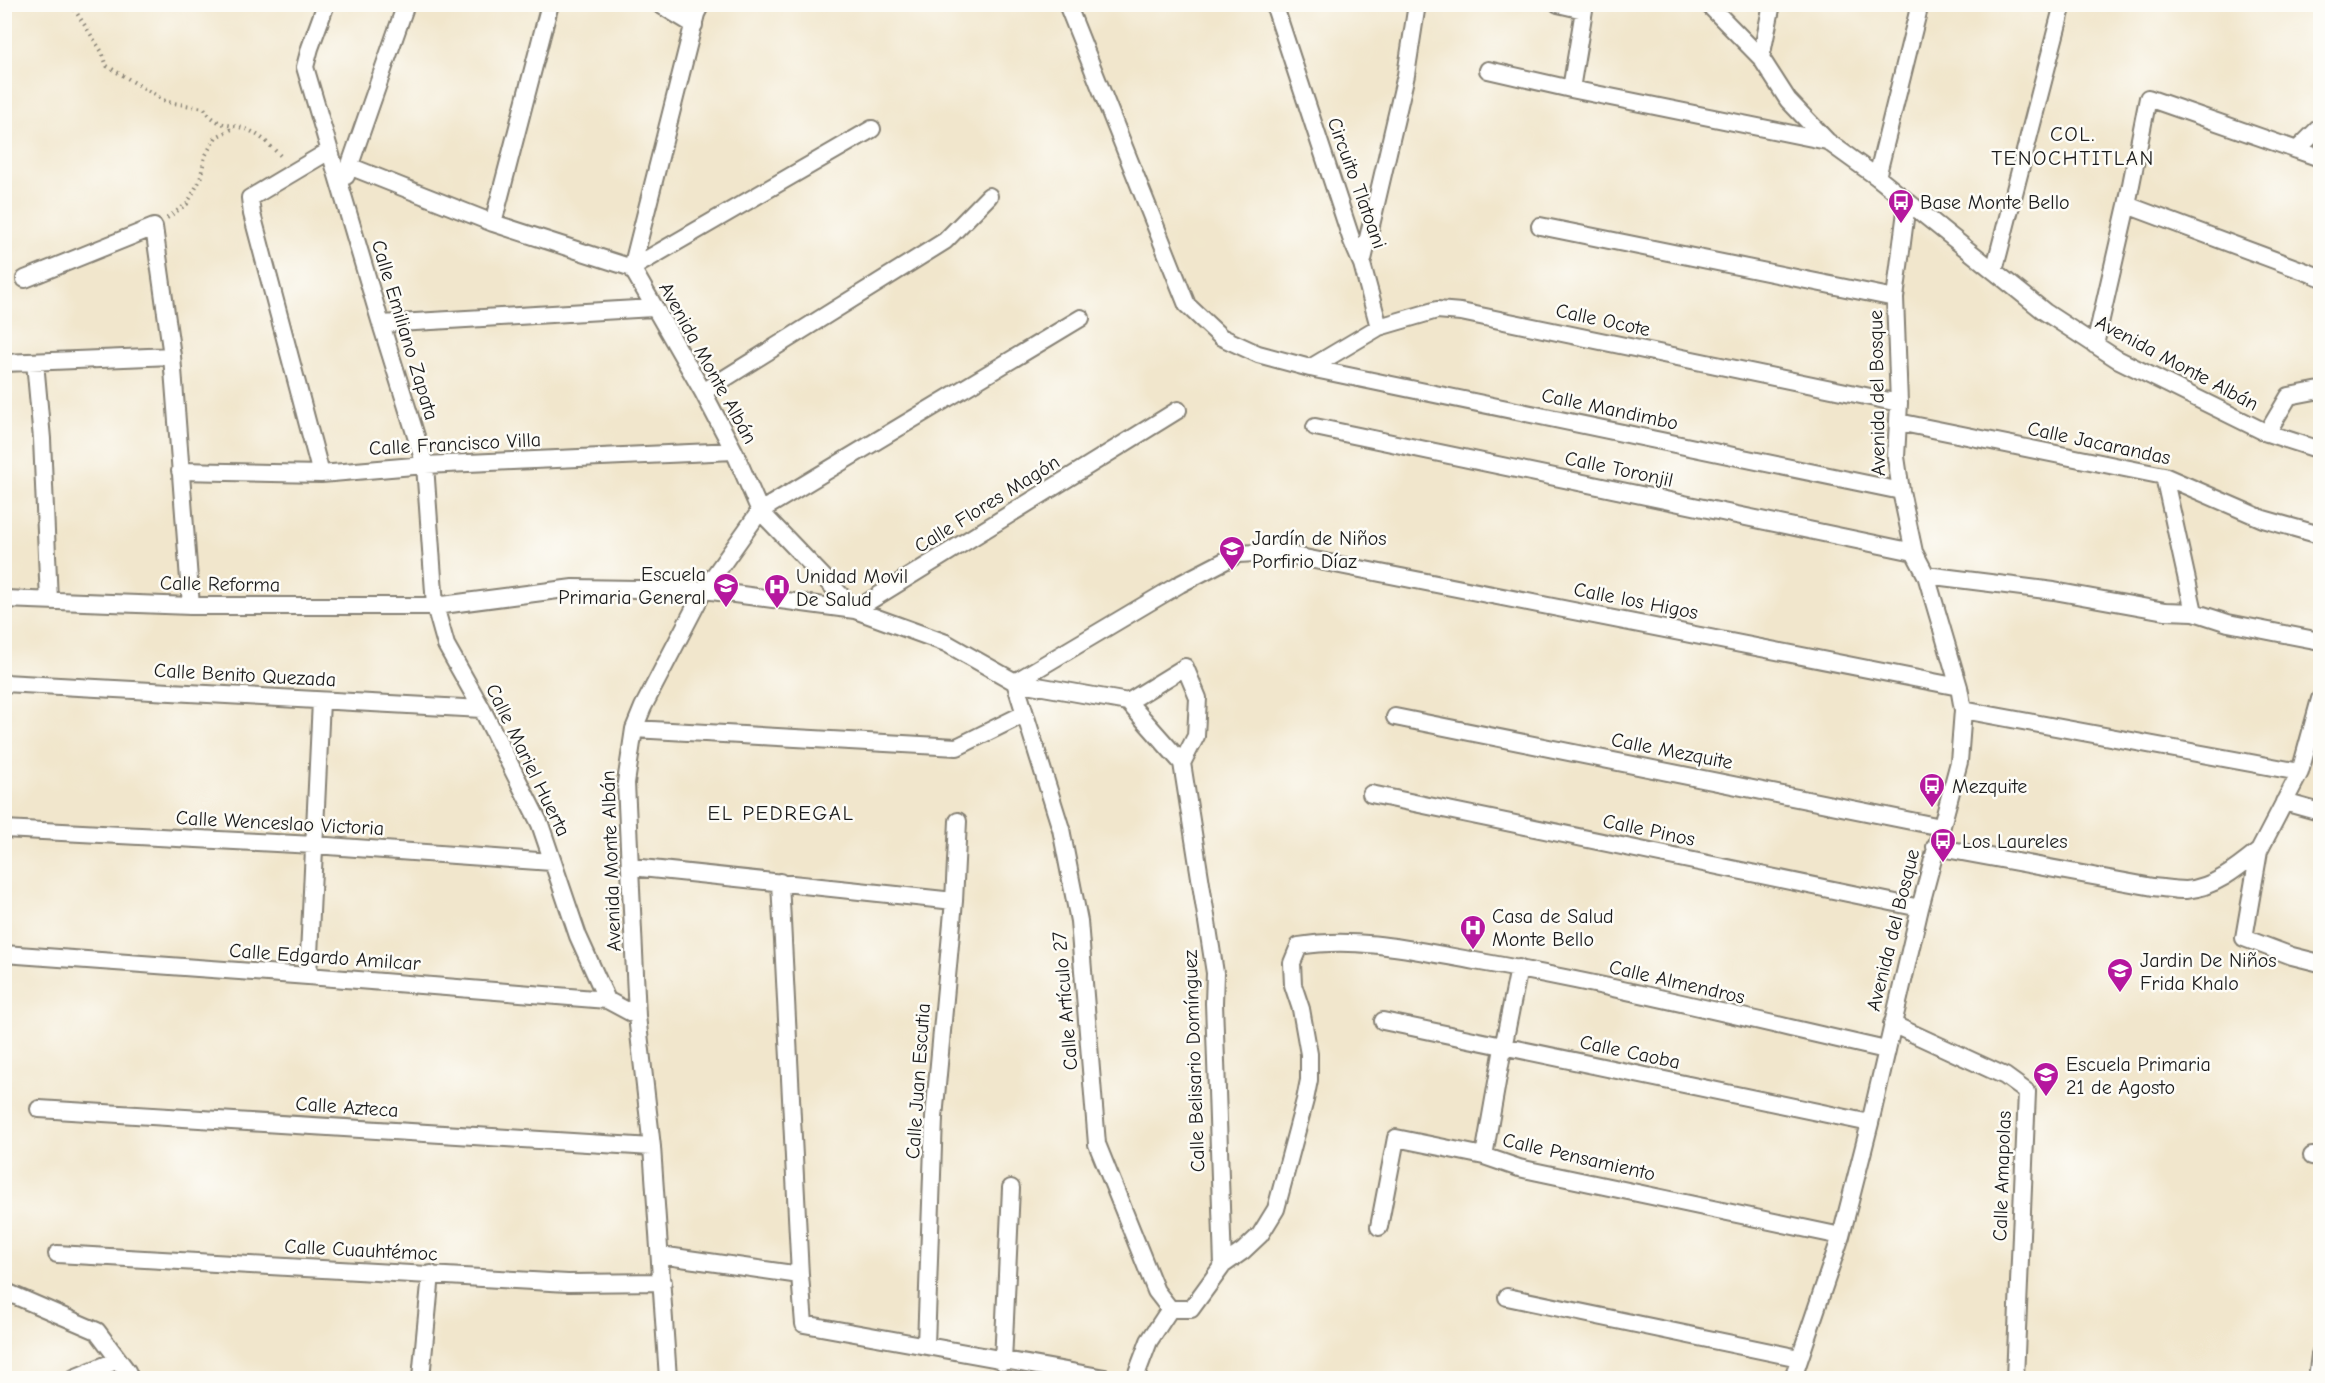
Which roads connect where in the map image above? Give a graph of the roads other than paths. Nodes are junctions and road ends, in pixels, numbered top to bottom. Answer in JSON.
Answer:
{"nodes":[{"id":1,"x":326,"y":4,"type":"edge"},
{"id":2,"x":406,"y":4,"type":"edge"},
{"id":3,"x":550,"y":4,"type":"edge"},
{"id":4,"x":659,"y":4,"type":"edge"},
{"id":5,"x":701,"y":4,"type":"edge"},
{"id":6,"x":1067,"y":4,"type":"edge"},
{"id":7,"x":1274,"y":4,"type":"edge"},
{"id":8,"x":1417,"y":4,"type":"edge"},
{"id":9,"x":1558,"y":4,"type":"edge"},
{"id":10,"x":1707,"y":4,"type":"edge"},
{"id":11,"x":1772,"y":4,"type":"edge"},
{"id":12,"x":1920,"y":4,"type":"edge"},
{"id":13,"x":2063,"y":4,"type":"edge"},
{"id":14,"x":694,"y":26,"type":"junction"},
{"id":15,"x":1761,"y":58,"type":"junction"},
{"id":16,"x":1488,"y":70,"type":"dead end"},
{"id":17,"x":1571,"y":89,"type":"junction"},
{"id":18,"x":2320,"y":127,"type":"edge"},
{"id":19,"x":872,"y":129,"type":"dead end"},
{"id":20,"x":1827,"y":141,"type":"junction"},
{"id":21,"x":2297,"y":150,"type":"junction"},
{"id":22,"x":329,"y":151,"type":"junction"},
{"id":23,"x":2320,"y":158,"type":"edge"},
{"id":24,"x":349,"y":166,"type":"junction"},
{"id":25,"x":1877,"y":177,"type":"junction"},
{"id":26,"x":342,"y":192,"type":"junction"},
{"id":27,"x":989,"y":196,"type":"dead end"},
{"id":28,"x":1907,"y":203,"type":"junction"},
{"id":29,"x":2127,"y":205,"type":"junction"},
{"id":30,"x":493,"y":223,"type":"junction"},
{"id":31,"x":1540,"y":226,"type":"dead end"},
{"id":32,"x":1362,"y":264,"type":"junction"},
{"id":33,"x":632,"y":268,"type":"junction"},
{"id":34,"x":1994,"y":271,"type":"junction"},
{"id":35,"x":2320,"y":277,"type":"edge"},
{"id":36,"x":26,"y":279,"type":"dead end"},
{"id":37,"x":1895,"y":298,"type":"junction"},
{"id":38,"x":653,"y":308,"type":"junction"},
{"id":39,"x":1081,"y":318,"type":"dead end"},
{"id":40,"x":381,"y":324,"type":"junction"},
{"id":41,"x":1379,"y":327,"type":"junction"},
{"id":42,"x":2095,"y":345,"type":"junction"},
{"id":43,"x":172,"y":356,"type":"junction"},
{"id":44,"x":35,"y":362,"type":"junction"},
{"id":45,"x":4,"y":363,"type":"edge"},
{"id":46,"x":1310,"y":368,"type":"junction"},
{"id":47,"x":2320,"y":390,"type":"edge"},
{"id":48,"x":703,"y":392,"type":"junction"},
{"id":49,"x":1899,"y":403,"type":"junction"},
{"id":50,"x":1178,"y":410,"type":"dead end"},
{"id":51,"x":1898,"y":422,"type":"junction"},
{"id":52,"x":1315,"y":427,"type":"dead end"},
{"id":53,"x":2267,"y":433,"type":"junction"},
{"id":54,"x":2320,"y":450,"type":"edge"},
{"id":55,"x":734,"y":451,"type":"junction"},
{"id":56,"x":425,"y":465,"type":"junction"},
{"id":57,"x":180,"y":471,"type":"junction"},
{"id":58,"x":321,"y":474,"type":"junction"},
{"id":59,"x":2164,"y":476,"type":"junction"},
{"id":60,"x":1901,"y":491,"type":"junction"},
{"id":61,"x":760,"y":511,"type":"junction"},
{"id":62,"x":2320,"y":535,"type":"edge"},
{"id":63,"x":1914,"y":552,"type":"junction"},
{"id":64,"x":1926,"y":576,"type":"junction"},
{"id":65,"x":704,"y":590,"type":"junction"},
{"id":66,"x":4,"y":599,"type":"edge"},
{"id":67,"x":49,"y":601,"type":"junction"},
{"id":68,"x":191,"y":606,"type":"junction"},
{"id":69,"x":435,"y":606,"type":"junction"},
{"id":70,"x":855,"y":610,"type":"junction"},
{"id":71,"x":2194,"y":612,"type":"junction"},
{"id":72,"x":2320,"y":641,"type":"edge"},
{"id":73,"x":4,"y":682,"type":"edge"},
{"id":74,"x":1015,"y":682,"type":"junction"},
{"id":75,"x":1959,"y":687,"type":"junction"},
{"id":76,"x":2320,"y":699,"type":"edge"},
{"id":77,"x":321,"y":701,"type":"junction"},
{"id":78,"x":1128,"y":702,"type":"junction"},
{"id":79,"x":482,"y":709,"type":"junction"},
{"id":80,"x":1963,"y":710,"type":"junction"},
{"id":81,"x":1024,"y":714,"type":"junction"},
{"id":82,"x":1395,"y":717,"type":"dead end"},
{"id":83,"x":634,"y":729,"type":"junction"},
{"id":84,"x":1182,"y":763,"type":"junction"},
{"id":85,"x":2300,"y":772,"type":"junction"},
{"id":86,"x":1371,"y":794,"type":"dead end"},
{"id":87,"x":2284,"y":802,"type":"junction"},
{"id":88,"x":2320,"y":812,"type":"edge"},
{"id":89,"x":958,"y":820,"type":"dead end"},
{"id":90,"x":1941,"y":827,"type":"junction"},
{"id":91,"x":4,"y":829,"type":"edge"},
{"id":92,"x":314,"y":845,"type":"junction"},
{"id":93,"x":1935,"y":847,"type":"junction"},
{"id":94,"x":2259,"y":851,"type":"junction"},
{"id":95,"x":552,"y":862,"type":"junction"},
{"id":96,"x":632,"y":867,"type":"junction"},
{"id":97,"x":780,"y":882,"type":"junction"},
{"id":98,"x":954,"y":901,"type":"junction"},
{"id":99,"x":1920,"y":908,"type":"junction"},
{"id":100,"x":4,"y":954,"type":"edge"},
{"id":101,"x":2320,"y":963,"type":"edge"},
{"id":102,"x":1519,"y":968,"type":"junction"},
{"id":103,"x":308,"y":976,"type":"junction"},
{"id":104,"x":607,"y":1000,"type":"junction"},
{"id":105,"x":637,"y":1016,"type":"junction"},
{"id":106,"x":1383,"y":1021,"type":"dead end"},
{"id":107,"x":1892,"y":1024,"type":"junction"},
{"id":108,"x":1503,"y":1048,"type":"junction"},
{"id":109,"x":1886,"y":1050,"type":"junction"},
{"id":110,"x":39,"y":1108,"type":"dead end"},
{"id":111,"x":1870,"y":1123,"type":"junction"},
{"id":112,"x":652,"y":1147,"type":"junction"},
{"id":113,"x":1484,"y":1156,"type":"junction"},
{"id":114,"x":1011,"y":1188,"type":"dead end"},
{"id":115,"x":1378,"y":1227,"type":"dead end"},
{"id":116,"x":1841,"y":1236,"type":"junction"},
{"id":117,"x":57,"y":1254,"type":"dead end"},
{"id":118,"x":660,"y":1256,"type":"junction"},
{"id":119,"x":1222,"y":1265,"type":"junction"},
{"id":120,"x":431,"y":1274,"type":"junction"},
{"id":121,"x":800,"y":1275,"type":"junction"},
{"id":122,"x":663,"y":1282,"type":"junction"},
{"id":123,"x":4,"y":1291,"type":"edge"},
{"id":124,"x":1507,"y":1297,"type":"dead end"},
{"id":125,"x":1170,"y":1309,"type":"junction"},
{"id":126,"x":926,"y":1345,"type":"junction"},
{"id":127,"x":2320,"y":1355,"type":"edge"},
{"id":128,"x":1800,"y":1358,"type":"junction"},
{"id":129,"x":118,"y":1359,"type":"junction"},
{"id":130,"x":1003,"y":1362,"type":"junction"},
{"id":131,"x":74,"y":1378,"type":"edge"},
{"id":132,"x":130,"y":1378,"type":"edge"},
{"id":133,"x":421,"y":1378,"type":"edge"},
{"id":134,"x":668,"y":1378,"type":"edge"},
{"id":135,"x":1105,"y":1378,"type":"edge"},
{"id":136,"x":1135,"y":1378,"type":"edge"},
{"id":137,"x":1793,"y":1378,"type":"edge"},
{"id":138,"x":2015,"y":1378,"type":"edge"},
{"id":139,"x":2317,"y":1378,"type":"edge"}],
"edges":[{"from":1,"to":22,"type":"street","name":"Calle Emiliano Zapata"},
{"from":2,"to":24,"type":"street"},
{"from":3,"to":30,"type":"street"},
{"from":4,"to":14,"type":"street"},
{"from":5,"to":14,"type":"street"},
{"from":6,"to":46,"type":"street","name":"Calle Mandimbo"},
{"from":7,"to":32,"type":"street","name":"Circuito Tlatoani"},
{"from":8,"to":32,"type":"street","name":"Circuito Tlatoani"},
{"from":9,"to":17,"type":"street"},
{"from":10,"to":15,"type":"street","name":"Avenida Monte Albán"},
{"from":11,"to":15,"type":"street"},
{"from":12,"to":25,"type":"street"},
{"from":13,"to":34,"type":"street"},
{"from":14,"to":33,"type":"street"},
{"from":15,"to":20,"type":"street","name":"Avenida Monte Albán"},
{"from":16,"to":17,"type":"street"},
{"from":17,"to":20,"type":"street"},
{"from":18,"to":21,"type":"street"},
{"from":19,"to":33,"type":"street"},
{"from":20,"to":25,"type":"street","name":"Avenida Monte Albán"},
{"from":21,"to":23,"type":"street"},
{"from":21,"to":29,"type":"street"},
{"from":22,"to":26,"type":"street","name":"Calle Emiliano Zapata"},
{"from":22,"to":58,"type":"street"},
{"from":24,"to":26,"type":"street"},
{"from":24,"to":30,"type":"street"},
{"from":25,"to":28,"type":"street","name":"Avenida Monte Albán"},
{"from":26,"to":40,"type":"street","name":"Calle Emiliano Zapata"},
{"from":27,"to":48,"type":"street"},
{"from":28,"to":34,"type":"street","name":"Avenida Monte Albán"},
{"from":28,"to":37,"type":"street","name":"Avenida del Bosque"},
{"from":29,"to":35,"type":"street"},
{"from":29,"to":42,"type":"street"},
{"from":30,"to":33,"type":"street"},
{"from":31,"to":37,"type":"street"},
{"from":32,"to":41,"type":"street"},
{"from":33,"to":38,"type":"street","name":"Avenida Monte Albán"},
{"from":34,"to":42,"type":"street","name":"Avenida Monte Albán"},
{"from":36,"to":43,"type":"street"},
{"from":37,"to":49,"type":"street","name":"Avenida del Bosque"},
{"from":38,"to":40,"type":"street"},
{"from":38,"to":48,"type":"street","name":"Avenida Monte Albán"},
{"from":39,"to":61,"type":"street"},
{"from":40,"to":56,"type":"street","name":"Calle Emiliano Zapata"},
{"from":41,"to":46,"type":"street","name":"Calle Ocote"},
{"from":41,"to":49,"type":"street","name":"Calle Ocote"},
{"from":42,"to":53,"type":"street","name":"Avenida Monte Albán"},
{"from":43,"to":44,"type":"street"},
{"from":43,"to":57,"type":"street"},
{"from":44,"to":45,"type":"street"},
{"from":44,"to":67,"type":"street"},
{"from":46,"to":60,"type":"street","name":"Calle Mandimbo"},
{"from":47,"to":53,"type":"street"},
{"from":48,"to":55,"type":"street","name":"Avenida Monte Albán"},
{"from":49,"to":51,"type":"street","name":"Avenida del Bosque"},
{"from":50,"to":70,"type":"street","name":"Calle Flores Magón"},
{"from":51,"to":59,"type":"street","name":"Calle Jacarandas"},
{"from":51,"to":60,"type":"street","name":"Avenida del Bosque"},
{"from":52,"to":63,"type":"street","name":"Calle Toronjil"},
{"from":53,"to":54,"type":"street","name":"Avenida Monte Albán"},
{"from":55,"to":56,"type":"street","name":"Calle Francisco Villa"},
{"from":55,"to":61,"type":"street","name":"Avenida Monte Albán"},
{"from":56,"to":58,"type":"street","name":"Calle Francisco Villa"},
{"from":56,"to":69,"type":"street","name":"Calle Emiliano Zapata"},
{"from":57,"to":58,"type":"street","name":"Calle Francisco Villa"},
{"from":57,"to":68,"type":"street"},
{"from":59,"to":62,"type":"street","name":"Calle Jacarandas"},
{"from":59,"to":71,"type":"street"},
{"from":60,"to":63,"type":"street","name":"Avenida del Bosque"},
{"from":61,"to":65,"type":"street","name":"Avenida Monte Albán"},
{"from":61,"to":70,"type":"street"},
{"from":63,"to":64,"type":"street","name":"Avenida del Bosque"},
{"from":64,"to":71,"type":"street"},
{"from":64,"to":75,"type":"street","name":"Avenida del Bosque"},
{"from":65,"to":69,"type":"street","name":"Calle Reforma"},
{"from":65,"to":70,"type":"street"},
{"from":65,"to":83,"type":"street","name":"Avenida Monte Albán"},
{"from":66,"to":67,"type":"street","name":"Calle Reforma"},
{"from":67,"to":68,"type":"street","name":"Calle Reforma"},
{"from":68,"to":69,"type":"street","name":"Calle Reforma"},
{"from":69,"to":79,"type":"street","name":"Calle Mariel Huerta"},
{"from":70,"to":74,"type":"street"},
{"from":71,"to":72,"type":"street"},
{"from":73,"to":77,"type":"street","name":"Calle Benito Quezada"},
{"from":74,"to":75,"type":"street","name":"Calle los Higos"},
{"from":74,"to":78,"type":"street"},
{"from":74,"to":81,"type":"street","name":"Calle Artículo 27"},
{"from":75,"to":80,"type":"street","name":"Avenida del Bosque"},
{"from":76,"to":85,"type":"street"},
{"from":77,"to":79,"type":"street","name":"Calle Benito Quezada"},
{"from":77,"to":92,"type":"street"},
{"from":78,"to":84,"type":"street"},
{"from":78,"to":84,"type":"street"},
{"from":79,"to":95,"type":"street","name":"Calle Mariel Huerta"},
{"from":80,"to":85,"type":"street"},
{"from":80,"to":90,"type":"street","name":"Avenida del Bosque"},
{"from":81,"to":83,"type":"street"},
{"from":81,"to":125,"type":"street","name":"Calle Artículo 27"},
{"from":82,"to":90,"type":"street","name":"Calle Mezquite"},
{"from":83,"to":96,"type":"street","name":"Avenida Monte Albán"},
{"from":84,"to":119,"type":"street","name":"Calle Belisario Domínguez"},
{"from":85,"to":87,"type":"street"},
{"from":86,"to":99,"type":"street","name":"Calle Pinos"},
{"from":87,"to":88,"type":"street"},
{"from":87,"to":94,"type":"street"},
{"from":89,"to":98,"type":"street","name":"Calle Juan Escutia"},
{"from":90,"to":93,"type":"street","name":"Avenida del Bosque"},
{"from":91,"to":92,"type":"street","name":"Calle Wenceslao Victoria"},
{"from":92,"to":95,"type":"street","name":"Calle Wenceslao Victoria"},
{"from":92,"to":103,"type":"street"},
{"from":93,"to":94,"type":"street"},
{"from":93,"to":99,"type":"street","name":"Avenida del Bosque"},
{"from":94,"to":101,"type":"street"},
{"from":95,"to":104,"type":"street","name":"Calle Mariel Huerta"},
{"from":96,"to":97,"type":"street"},
{"from":96,"to":105,"type":"street","name":"Avenida Monte Albán"},
{"from":97,"to":98,"type":"street"},
{"from":97,"to":121,"type":"street"},
{"from":98,"to":126,"type":"street","name":"Calle Juan Escutia"},
{"from":99,"to":107,"type":"street","name":"Avenida del Bosque"},
{"from":100,"to":103,"type":"street","name":"Calle Edgardo Amilcar"},
{"from":102,"to":108,"type":"street"},
{"from":102,"to":109,"type":"street","name":"Calle Almendros"},
{"from":102,"to":119,"type":"street","name":"Calle Almendros"},
{"from":103,"to":104,"type":"street","name":"Calle Edgardo Amilcar"},
{"from":104,"to":105,"type":"street","name":"Calle Edgardo Amilcar"},
{"from":105,"to":112,"type":"street","name":"Avenida Monte Albán"},
{"from":106,"to":108,"type":"street","name":"Calle Caoba"},
{"from":107,"to":109,"type":"street","name":"Avenida del Bosque"},
{"from":107,"to":138,"type":"street","name":"Calle Amapolas"},
{"from":108,"to":111,"type":"street","name":"Calle Caoba"},
{"from":108,"to":113,"type":"street"},
{"from":109,"to":111,"type":"street","name":"Avenida del Bosque"},
{"from":110,"to":112,"type":"street","name":"Calle Azteca"},
{"from":111,"to":116,"type":"street","name":"Avenida del Bosque"},
{"from":112,"to":118,"type":"street","name":"Avenida Monte Albán"},
{"from":113,"to":115,"type":"street","name":"Calle Pensamiento"},
{"from":113,"to":116,"type":"street","name":"Calle Pensamiento"},
{"from":114,"to":130,"type":"street"},
{"from":116,"to":128,"type":"street","name":"Avenida del Bosque"},
{"from":117,"to":120,"type":"street","name":"Calle Cuauhtémoc"},
{"from":118,"to":121,"type":"street"},
{"from":118,"to":122,"type":"street","name":"Avenida Monte Albán"},
{"from":119,"to":125,"type":"street"},
{"from":120,"to":122,"type":"street","name":"Calle Cuauhtémoc"},
{"from":120,"to":133,"type":"street"},
{"from":121,"to":126,"type":"street"},
{"from":122,"to":134,"type":"street","name":"Avenida Monte Albán"},
{"from":123,"to":129,"type":"street"},
{"from":124,"to":128,"type":"street"},
{"from":125,"to":136,"type":"street"},
{"from":126,"to":130,"type":"street"},
{"from":127,"to":139,"type":"street"},
{"from":128,"to":137,"type":"street","name":"Avenida del Bosque"},
{"from":129,"to":131,"type":"street"},
{"from":129,"to":132,"type":"street"},
{"from":130,"to":135,"type":"street"}]}
